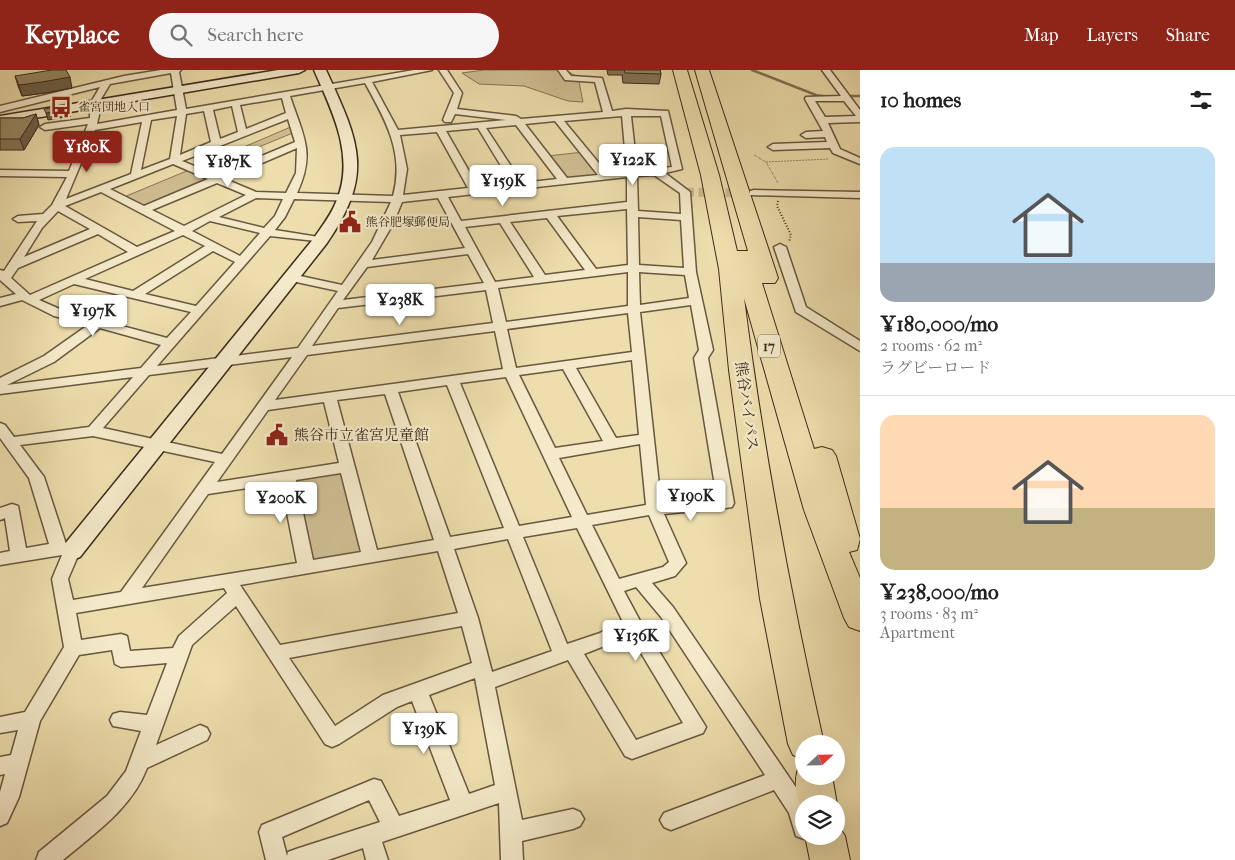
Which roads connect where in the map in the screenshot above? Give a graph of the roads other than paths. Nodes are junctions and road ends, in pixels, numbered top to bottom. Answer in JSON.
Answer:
{"nodes":[{"id":1,"x":148,"y":70,"type":"edge"},
{"id":2,"x":176,"y":70,"type":"edge"},
{"id":3,"x":299,"y":70,"type":"edge"},
{"id":4,"x":320,"y":70,"type":"edge"},
{"id":5,"x":428,"y":70,"type":"edge"},
{"id":6,"x":443,"y":70,"type":"edge"},
{"id":7,"x":562,"y":70,"type":"edge"},
{"id":8,"x":668,"y":70,"type":"edge"},
{"id":9,"x":680,"y":70,"type":"edge"},
{"id":10,"x":690,"y":70,"type":"edge"},
{"id":11,"x":702,"y":70,"type":"edge"},
{"id":12,"x":826,"y":70,"type":"edge"},
{"id":13,"x":124,"y":78,"type":"junction"},
{"id":14,"x":367,"y":80,"type":"junction"},
{"id":15,"x":106,"y":82,"type":"junction"},
{"id":16,"x":327,"y":87,"type":"junction"},
{"id":17,"x":179,"y":90,"type":"junction"},
{"id":18,"x":860,"y":93,"type":"edge"},
{"id":19,"x":285,"y":94,"type":"junction"},
{"id":20,"x":846,"y":96,"type":"junction"},
{"id":21,"x":235,"y":103,"type":"junction"},
{"id":22,"x":94,"y":104,"type":"junction"},
{"id":23,"x":208,"y":108,"type":"junction"},
{"id":24,"x":0,"y":109,"type":"edge"},
{"id":25,"x":182,"y":112,"type":"junction"},
{"id":26,"x":452,"y":112,"type":"junction"},
{"id":27,"x":626,"y":112,"type":"junction"},
{"id":28,"x":292,"y":114,"type":"junction"},
{"id":29,"x":608,"y":114,"type":"junction"},
{"id":30,"x":147,"y":118,"type":"junction"},
{"id":31,"x":557,"y":118,"type":"junction"},
{"id":32,"x":860,"y":118,"type":"edge"},
{"id":33,"x":0,"y":120,"type":"edge"},
{"id":34,"x":822,"y":120,"type":"junction"},
{"id":35,"x":519,"y":121,"type":"junction"},
{"id":36,"x":92,"y":124,"type":"junction"},
{"id":37,"x":480,"y":126,"type":"junction"},
{"id":38,"x":46,"y":127,"type":"dead end"},
{"id":39,"x":440,"y":129,"type":"junction"},
{"id":40,"x":243,"y":133,"type":"junction"},
{"id":41,"x":395,"y":133,"type":"junction"},
{"id":42,"x":828,"y":134,"type":"junction"},
{"id":43,"x":806,"y":135,"type":"dead end"},
{"id":44,"x":301,"y":143,"type":"junction"},
{"id":45,"x":216,"y":144,"type":"junction"},
{"id":46,"x":773,"y":147,"type":"dead end"},
{"id":47,"x":835,"y":148,"type":"junction"},
{"id":48,"x":860,"y":160,"type":"edge"},
{"id":49,"x":174,"y":161,"type":"junction"},
{"id":50,"x":0,"y":173,"type":"edge"},
{"id":51,"x":658,"y":173,"type":"junction"},
{"id":52,"x":73,"y":174,"type":"junction"},
{"id":53,"x":632,"y":174,"type":"junction"},
{"id":54,"x":135,"y":176,"type":"junction"},
{"id":55,"x":605,"y":178,"type":"junction"},
{"id":56,"x":216,"y":180,"type":"junction"},
{"id":57,"x":564,"y":181,"type":"junction"},
{"id":58,"x":519,"y":186,"type":"junction"},
{"id":59,"x":103,"y":189,"type":"junction"},
{"id":60,"x":475,"y":191,"type":"junction"},
{"id":61,"x":754,"y":193,"type":"tunnel mouth"},
{"id":62,"x":442,"y":195,"type":"junction"},
{"id":63,"x":860,"y":195,"type":"edge"},
{"id":64,"x":254,"y":196,"type":"junction"},
{"id":65,"x":292,"y":196,"type":"junction"},
{"id":66,"x":346,"y":198,"type":"junction"},
{"id":67,"x":398,"y":199,"type":"junction"},
{"id":68,"x":57,"y":206,"type":"junction"},
{"id":69,"x":144,"y":210,"type":"junction"},
{"id":70,"x":633,"y":210,"type":"junction"},
{"id":71,"x":550,"y":214,"type":"junction"},
{"id":72,"x":47,"y":217,"type":"junction"},
{"id":73,"x":686,"y":217,"type":"junction"},
{"id":74,"x":209,"y":218,"type":"junction"},
{"id":75,"x":18,"y":219,"type":"dead end"},
{"id":76,"x":504,"y":220,"type":"junction"},
{"id":77,"x":459,"y":224,"type":"junction"},
{"id":78,"x":98,"y":230,"type":"junction"},
{"id":79,"x":183,"y":230,"type":"junction"},
{"id":80,"x":268,"y":232,"type":"junction"},
{"id":81,"x":322,"y":240,"type":"junction"},
{"id":82,"x":213,"y":246,"type":"junction"},
{"id":83,"x":780,"y":247,"type":"road end"},
{"id":84,"x":472,"y":250,"type":"junction"},
{"id":85,"x":135,"y":251,"type":"junction"},
{"id":86,"x":242,"y":261,"type":"junction"},
{"id":87,"x":365,"y":264,"type":"junction"},
{"id":88,"x":15,"y":265,"type":"junction"},
{"id":89,"x":634,"y":268,"type":"junction"},
{"id":90,"x":690,"y":272,"type":"junction"},
{"id":91,"x":593,"y":273,"type":"junction"},
{"id":92,"x":2,"y":276,"type":"edge"},
{"id":93,"x":291,"y":278,"type":"junction"},
{"id":94,"x":541,"y":279,"type":"junction"},
{"id":95,"x":72,"y":280,"type":"junction"},
{"id":96,"x":491,"y":285,"type":"junction"},
{"id":97,"x":345,"y":289,"type":"junction"},
{"id":98,"x":134,"y":295,"type":"junction"},
{"id":99,"x":26,"y":298,"type":"junction"},
{"id":100,"x":697,"y":301,"type":"junction"},
{"id":101,"x":0,"y":302,"type":"edge"},
{"id":102,"x":334,"y":305,"type":"junction"},
{"id":103,"x":634,"y":308,"type":"junction"},
{"id":104,"x":199,"y":310,"type":"junction"},
{"id":105,"x":98,"y":324,"type":"junction"},
{"id":106,"x":500,"y":327,"type":"junction"},
{"id":107,"x":169,"y":343,"type":"junction"},
{"id":108,"x":860,"y":346,"type":"edge"},
{"id":109,"x":302,"y":352,"type":"junction"},
{"id":110,"x":639,"y":356,"type":"junction"},
{"id":111,"x":223,"y":362,"type":"junction"},
{"id":112,"x":568,"y":366,"type":"junction"},
{"id":113,"x":741,"y":370,"type":"junction"},
{"id":114,"x":145,"y":373,"type":"junction"},
{"id":115,"x":512,"y":373,"type":"junction"},
{"id":116,"x":453,"y":382,"type":"junction"},
{"id":117,"x":0,"y":383,"type":"edge"},
{"id":118,"x":0,"y":390,"type":"edge"},
{"id":119,"x":392,"y":390,"type":"junction"},
{"id":120,"x":330,"y":398,"type":"junction"},
{"id":121,"x":263,"y":406,"type":"junction"},
{"id":122,"x":0,"y":428,"type":"edge"},
{"id":123,"x":93,"y":430,"type":"junction"},
{"id":124,"x":647,"y":438,"type":"junction"},
{"id":125,"x":10,"y":442,"type":"junction"},
{"id":126,"x":612,"y":444,"type":"junction"},
{"id":127,"x":156,"y":445,"type":"junction"},
{"id":128,"x":551,"y":454,"type":"junction"},
{"id":129,"x":224,"y":459,"type":"junction"},
{"id":130,"x":347,"y":467,"type":"junction"},
{"id":131,"x":287,"y":476,"type":"junction"},
{"id":132,"x":203,"y":490,"type":"junction"},
{"id":133,"x":654,"y":509,"type":"junction"},
{"id":134,"x":0,"y":514,"type":"edge"},
{"id":135,"x":582,"y":521,"type":"junction"},
{"id":136,"x":513,"y":534,"type":"junction"},
{"id":137,"x":445,"y":546,"type":"junction"},
{"id":138,"x":65,"y":550,"type":"junction"},
{"id":139,"x":19,"y":556,"type":"junction"},
{"id":140,"x":370,"y":556,"type":"junction"},
{"id":141,"x":0,"y":560,"type":"edge"},
{"id":142,"x":306,"y":567,"type":"junction"},
{"id":143,"x":640,"y":580,"type":"junction"},
{"id":144,"x":614,"y":587,"type":"junction"},
{"id":145,"x":233,"y":588,"type":"junction"},
{"id":146,"x":127,"y":597,"type":"junction"},
{"id":147,"x":860,"y":597,"type":"edge"},
{"id":148,"x":66,"y":608,"type":"junction"},
{"id":149,"x":469,"y":618,"type":"junction"},
{"id":150,"x":860,"y":618,"type":"edge"},
{"id":151,"x":632,"y":623,"type":"junction"},
{"id":152,"x":73,"y":648,"type":"junction"},
{"id":153,"x":567,"y":652,"type":"junction"},
{"id":154,"x":276,"y":653,"type":"junction"},
{"id":155,"x":179,"y":655,"type":"junction"},
{"id":156,"x":483,"y":675,"type":"junction"},
{"id":157,"x":418,"y":691,"type":"junction"},
{"id":158,"x":31,"y":719,"type":"junction"},
{"id":159,"x":120,"y":720,"type":"dead end"},
{"id":160,"x":152,"y":724,"type":"junction"},
{"id":161,"x":0,"y":725,"type":"edge"},
{"id":162,"x":200,"y":734,"type":"dead end"},
{"id":163,"x":804,"y":735,"type":"edge"},
{"id":164,"x":139,"y":762,"type":"junction"},
{"id":165,"x":10,"y":765,"type":"edge"},
{"id":166,"x":795,"y":778,"type":"edge"},
{"id":167,"x":801,"y":785,"type":"edge"},
{"id":168,"x":507,"y":791,"type":"junction"},
{"id":169,"x":810,"y":795,"type":"edge"},
{"id":170,"x":463,"y":805,"type":"junction"},
{"id":171,"x":0,"y":816,"type":"edge"},
{"id":172,"x":572,"y":819,"type":"dead end"},
{"id":173,"x":671,"y":820,"type":"dead end"},
{"id":174,"x":394,"y":827,"type":"junction"},
{"id":175,"x":511,"y":833,"type":"junction"},
{"id":176,"x":370,"y":837,"type":"junction"},
{"id":177,"x":807,"y":845,"type":"edge"},
{"id":178,"x":827,"y":845,"type":"edge"},
{"id":179,"x":46,"y":860,"type":"edge"},
{"id":180,"x":276,"y":860,"type":"edge"},
{"id":181,"x":296,"y":860,"type":"edge"},
{"id":182,"x":377,"y":860,"type":"edge"},
{"id":183,"x":512,"y":860,"type":"edge"},
{"id":184,"x":810,"y":860,"type":"edge"},
{"id":185,"x":830,"y":860,"type":"edge"}],
"edges":[{"from":1,"to":13,"type":"street"},
{"from":2,"to":13,"type":"street"},
{"from":2,"to":17,"type":"street"},
{"from":3,"to":17,"type":"street"},
{"from":4,"to":16,"type":"street"},
{"from":5,"to":14,"type":"street"},
{"from":6,"to":26,"type":"street"},
{"from":7,"to":29,"type":"street"},
{"from":8,"to":113,"type":"highway","number":"17"},
{"from":9,"to":113,"type":"highway","name":"熊谷バイパス","number":"17"},
{"from":10,"to":150,"type":"highway","number":"17"},
{"from":11,"to":147,"type":"highway","number":"17"},
{"from":12,"to":20,"type":"street"},
{"from":13,"to":15,"type":"street"},
{"from":14,"to":16,"type":"street"},
{"from":14,"to":41,"type":"street"},
{"from":15,"to":22,"type":"street"},
{"from":15,"to":24,"type":"street"},
{"from":16,"to":19,"type":"street"},
{"from":16,"to":66,"type":"street"},
{"from":17,"to":22,"type":"street"},
{"from":17,"to":25,"type":"street"},
{"from":18,"to":20,"type":"street"},
{"from":19,"to":21,"type":"street"},
{"from":19,"to":28,"type":"street"},
{"from":20,"to":32,"type":"street"},
{"from":20,"to":34,"type":"street"},
{"from":21,"to":23,"type":"street"},
{"from":21,"to":40,"type":"street"},
{"from":22,"to":33,"type":"street"},
{"from":22,"to":36,"type":"street"},
{"from":23,"to":25,"type":"street"},
{"from":23,"to":45,"type":"street"},
{"from":25,"to":30,"type":"street"},
{"from":25,"to":49,"type":"street"},
{"from":26,"to":35,"type":"street"},
{"from":26,"to":39,"type":"street"},
{"from":27,"to":29,"type":"street"},
{"from":27,"to":51,"type":"street"},
{"from":27,"to":53,"type":"street"},
{"from":28,"to":40,"type":"street"},
{"from":28,"to":44,"type":"street"},
{"from":29,"to":31,"type":"street"},
{"from":30,"to":36,"type":"street"},
{"from":30,"to":54,"type":"street"},
{"from":31,"to":35,"type":"street"},
{"from":31,"to":55,"type":"street"},
{"from":32,"to":34,"type":"street"},
{"from":34,"to":42,"type":"street"},
{"from":35,"to":37,"type":"street"},
{"from":35,"to":57,"type":"street"},
{"from":36,"to":38,"type":"street"},
{"from":36,"to":52,"type":"street"},
{"from":37,"to":39,"type":"street"},
{"from":37,"to":58,"type":"street"},
{"from":39,"to":41,"type":"street"},
{"from":39,"to":60,"type":"street"},
{"from":40,"to":45,"type":"street"},
{"from":41,"to":67,"type":"street"},
{"from":42,"to":43,"type":"street"},
{"from":42,"to":47,"type":"street"},
{"from":44,"to":56,"type":"street"},
{"from":44,"to":65,"type":"street"},
{"from":45,"to":49,"type":"street"},
{"from":46,"to":47,"type":"street"},
{"from":47,"to":48,"type":"street"},
{"from":49,"to":54,"type":"street"},
{"from":49,"to":56,"type":"street"},
{"from":50,"to":52,"type":"street"},
{"from":51,"to":53,"type":"street"},
{"from":51,"to":73,"type":"street"},
{"from":52,"to":68,"type":"street"},
{"from":53,"to":55,"type":"street"},
{"from":53,"to":70,"type":"street"},
{"from":54,"to":59,"type":"street"},
{"from":55,"to":57,"type":"street"},
{"from":56,"to":64,"type":"street"},
{"from":56,"to":69,"type":"street"},
{"from":57,"to":58,"type":"street"},
{"from":58,"to":60,"type":"street"},
{"from":59,"to":68,"type":"street"},
{"from":59,"to":69,"type":"street"},
{"from":60,"to":62,"type":"street"},
{"from":61,"to":63,"type":"street"},
{"from":62,"to":67,"type":"street"},
{"from":62,"to":77,"type":"street"},
{"from":64,"to":65,"type":"street"},
{"from":64,"to":74,"type":"street"},
{"from":65,"to":66,"type":"street"},
{"from":65,"to":80,"type":"street"},
{"from":66,"to":67,"type":"street"},
{"from":66,"to":81,"type":"street"},
{"from":67,"to":87,"type":"street"},
{"from":68,"to":72,"type":"street"},
{"from":68,"to":78,"type":"street"},
{"from":69,"to":79,"type":"street"},
{"from":70,"to":71,"type":"street"},
{"from":70,"to":73,"type":"street"},
{"from":70,"to":89,"type":"street"},
{"from":71,"to":76,"type":"street"},
{"from":71,"to":91,"type":"street"},
{"from":72,"to":75,"type":"street"},
{"from":72,"to":88,"type":"street"},
{"from":73,"to":90,"type":"street"},
{"from":74,"to":79,"type":"street"},
{"from":74,"to":80,"type":"street"},
{"from":76,"to":77,"type":"street"},
{"from":76,"to":94,"type":"street"},
{"from":77,"to":84,"type":"street"},
{"from":78,"to":85,"type":"street"},
{"from":78,"to":88,"type":"street"},
{"from":79,"to":82,"type":"street"},
{"from":79,"to":85,"type":"street"},
{"from":80,"to":81,"type":"street"},
{"from":80,"to":86,"type":"street"},
{"from":81,"to":93,"type":"street"},
{"from":82,"to":86,"type":"street"},
{"from":82,"to":98,"type":"street"},
{"from":83,"to":108,"type":"street"},
{"from":84,"to":87,"type":"street"},
{"from":84,"to":96,"type":"street"},
{"from":85,"to":95,"type":"street"},
{"from":86,"to":104,"type":"street"},
{"from":87,"to":97,"type":"street"},
{"from":88,"to":92,"type":"street"},
{"from":89,"to":90,"type":"street"},
{"from":89,"to":91,"type":"street"},
{"from":89,"to":103,"type":"street"},
{"from":90,"to":100,"type":"street"},
{"from":91,"to":94,"type":"street"},
{"from":92,"to":99,"type":"street"},
{"from":93,"to":97,"type":"street"},
{"from":93,"to":111,"type":"street"},
{"from":94,"to":96,"type":"street"},
{"from":95,"to":98,"type":"street"},
{"from":95,"to":99,"type":"street"},
{"from":96,"to":102,"type":"street"},
{"from":96,"to":106,"type":"street"},
{"from":97,"to":102,"type":"street"},
{"from":98,"to":104,"type":"street"},
{"from":99,"to":101,"type":"street"},
{"from":99,"to":105,"type":"street"},
{"from":100,"to":103,"type":"street"},
{"from":100,"to":133,"type":"street"},
{"from":102,"to":109,"type":"street"},
{"from":103,"to":106,"type":"street"},
{"from":103,"to":110,"type":"street"},
{"from":104,"to":107,"type":"street"},
{"from":105,"to":107,"type":"street"},
{"from":105,"to":117,"type":"street"},
{"from":106,"to":109,"type":"street"},
{"from":106,"to":115,"type":"street"},
{"from":107,"to":114,"type":"street"},
{"from":109,"to":111,"type":"street"},
{"from":109,"to":121,"type":"street"},
{"from":110,"to":112,"type":"street"},
{"from":110,"to":124,"type":"street"},
{"from":111,"to":114,"type":"street"},
{"from":111,"to":127,"type":"street"},
{"from":112,"to":115,"type":"street"},
{"from":112,"to":126,"type":"street"},
{"from":113,"to":163,"type":"highway","name":"熊谷バイパス","number":"17"},
{"from":114,"to":118,"type":"street"},
{"from":114,"to":123,"type":"street"},
{"from":115,"to":116,"type":"street"},
{"from":115,"to":128,"type":"street"},
{"from":116,"to":119,"type":"street"},
{"from":116,"to":136,"type":"street"},
{"from":119,"to":120,"type":"street"},
{"from":119,"to":137,"type":"street"},
{"from":120,"to":121,"type":"street"},
{"from":120,"to":130,"type":"street"},
{"from":121,"to":129,"type":"street"},
{"from":122,"to":125,"type":"street"},
{"from":123,"to":125,"type":"street"},
{"from":123,"to":127,"type":"street"},
{"from":124,"to":126,"type":"street"},
{"from":124,"to":133,"type":"street"},
{"from":125,"to":138,"type":"street"},
{"from":126,"to":128,"type":"street"},
{"from":127,"to":129,"type":"street"},
{"from":127,"to":138,"type":"street"},
{"from":128,"to":135,"type":"street"},
{"from":129,"to":132,"type":"street"},
{"from":130,"to":131,"type":"street"},
{"from":130,"to":140,"type":"street"},
{"from":131,"to":132,"type":"street"},
{"from":131,"to":142,"type":"street"},
{"from":132,"to":146,"type":"street"},
{"from":133,"to":135,"type":"street"},
{"from":133,"to":143,"type":"street"},
{"from":134,"to":139,"type":"street"},
{"from":135,"to":136,"type":"street"},
{"from":135,"to":144,"type":"street"},
{"from":136,"to":137,"type":"street"},
{"from":136,"to":153,"type":"street"},
{"from":137,"to":140,"type":"street"},
{"from":137,"to":149,"type":"street"},
{"from":138,"to":139,"type":"street"},
{"from":138,"to":148,"type":"street"},
{"from":139,"to":141,"type":"street"},
{"from":140,"to":142,"type":"street"},
{"from":142,"to":145,"type":"street"},
{"from":143,"to":144,"type":"street"},
{"from":143,"to":166,"type":"street"},
{"from":144,"to":151,"type":"street"},
{"from":145,"to":146,"type":"street"},
{"from":145,"to":154,"type":"street"},
{"from":145,"to":155,"type":"street"},
{"from":146,"to":148,"type":"street"},
{"from":148,"to":152,"type":"street"},
{"from":149,"to":154,"type":"street"},
{"from":149,"to":156,"type":"street"},
{"from":151,"to":153,"type":"street"},
{"from":151,"to":153,"type":"street"},
{"from":152,"to":155,"type":"street"},
{"from":152,"to":158,"type":"street"},
{"from":153,"to":156,"type":"street"},
{"from":154,"to":157,"type":"street"},
{"from":155,"to":160,"type":"street"},
{"from":156,"to":157,"type":"street"},
{"from":156,"to":168,"type":"street"},
{"from":157,"to":170,"type":"street"},
{"from":158,"to":161,"type":"street"},
{"from":158,"to":165,"type":"street"},
{"from":159,"to":160,"type":"street"},
{"from":160,"to":164,"type":"street"},
{"from":162,"to":164,"type":"street"},
{"from":164,"to":179,"type":"street"},
{"from":165,"to":171,"type":"street"},
{"from":166,"to":173,"type":"street"},
{"from":167,"to":169,"type":"highway"},
{"from":168,"to":170,"type":"street"},
{"from":168,"to":175,"type":"street"},
{"from":170,"to":174,"type":"street"},
{"from":172,"to":175,"type":"street"},
{"from":174,"to":176,"type":"street"},
{"from":174,"to":180,"type":"street"},
{"from":175,"to":183,"type":"street"},
{"from":176,"to":181,"type":"street"},
{"from":176,"to":182,"type":"street"},
{"from":177,"to":184,"type":"street"},
{"from":178,"to":185,"type":"highway"}]}
